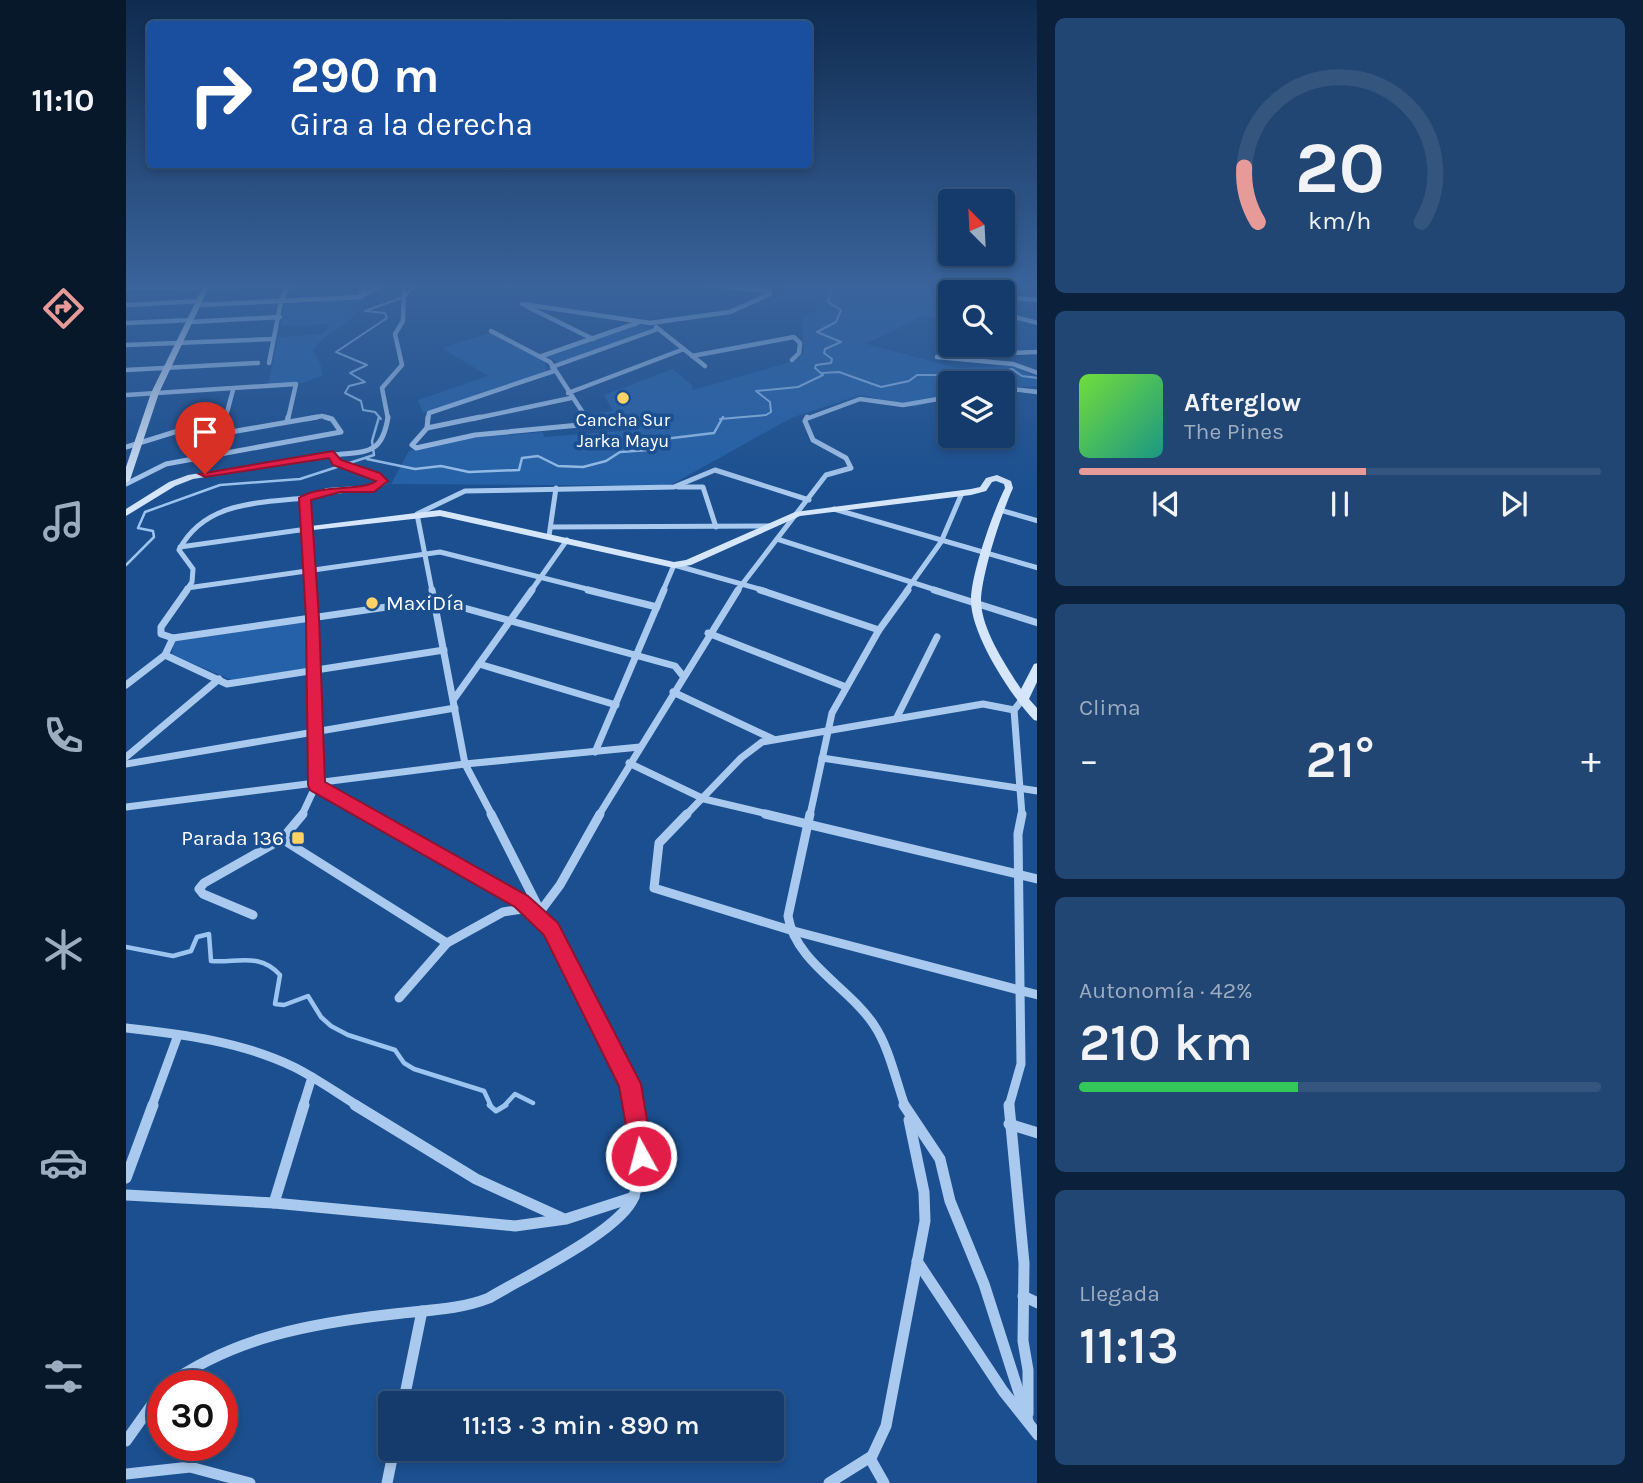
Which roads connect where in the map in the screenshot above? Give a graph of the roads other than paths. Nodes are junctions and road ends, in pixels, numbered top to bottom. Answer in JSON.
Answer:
{"nodes":[{"id":1,"x":176,"y":354,"type":"edge"},
{"id":2,"x":270,"y":354,"type":"edge"},
{"id":3,"x":400,"y":354,"type":"edge"},
{"id":4,"x":538,"y":354,"type":"edge"},
{"id":5,"x":547,"y":354,"type":"edge"},
{"id":6,"x":592,"y":354,"type":"edge"},
{"id":7,"x":671,"y":354,"type":"edge"},
{"id":8,"x":702,"y":354,"type":"edge"},
{"id":9,"x":798,"y":354,"type":"edge"},
{"id":10,"x":993,"y":354,"type":"edge"},
{"id":11,"x":542,"y":356,"type":"junction"},
{"id":12,"x":692,"y":356,"type":"joint"},
{"id":13,"x":792,"y":360,"type":"dead end"},
{"id":14,"x":258,"y":363,"type":"dead end"},
{"id":15,"x":269,"y":363,"type":"dead end"},
{"id":16,"x":705,"y":366,"type":"dead end"},
{"id":17,"x":168,"y":368,"type":"junction"},
{"id":18,"x":553,"y":369,"type":"junction"},
{"id":19,"x":126,"y":370,"type":"edge"},
{"id":20,"x":1037,"y":373,"type":"edge"},
{"id":21,"x":1015,"y":389,"type":"edge"},
{"id":22,"x":233,"y":390,"type":"junction"},
{"id":23,"x":1037,"y":392,"type":"edge"},
{"id":24,"x":155,"y":393,"type":"junction"},
{"id":25,"x":126,"y":395,"type":"edge"},
{"id":26,"x":570,"y":395,"type":"junction"},
{"id":27,"x":938,"y":399,"type":"edge"},
{"id":28,"x":220,"y":418,"type":"junction"},
{"id":29,"x":287,"y":421,"type":"junction"},
{"id":30,"x":427,"y":428,"type":"junction"},
{"id":31,"x":136,"y":444,"type":"junction"},
{"id":32,"x":126,"y":447,"type":"edge"},
{"id":33,"x":335,"y":458,"type":"junction"},
{"id":34,"x":126,"y":482,"type":"edge"},
{"id":35,"x":674,"y":487,"type":"junction"},
{"id":36,"x":556,"y":488,"type":"junction"},
{"id":37,"x":962,"y":493,"type":"junction"},
{"id":38,"x":305,"y":498,"type":"junction"},
{"id":39,"x":809,"y":500,"type":"junction"},
{"id":40,"x":834,"y":509,"type":"junction"},
{"id":41,"x":1000,"y":510,"type":"junction"},
{"id":42,"x":126,"y":513,"type":"edge"},
{"id":43,"x":417,"y":514,"type":"junction"},
{"id":44,"x":798,"y":514,"type":"junction"},
{"id":45,"x":1037,"y":521,"type":"edge"},
{"id":46,"x":769,"y":526,"type":"junction"},
{"id":47,"x":716,"y":527,"type":"junction"},
{"id":48,"x":307,"y":529,"type":"junction"},
{"id":49,"x":550,"y":531,"type":"junction"},
{"id":50,"x":777,"y":538,"type":"junction"},
{"id":51,"x":567,"y":540,"type":"junction"},
{"id":52,"x":941,"y":542,"type":"junction"},
{"id":53,"x":180,"y":547,"type":"junction"},
{"id":54,"x":987,"y":552,"type":"junction"},
{"id":55,"x":427,"y":554,"type":"junction"},
{"id":56,"x":674,"y":565,"type":"junction"},
{"id":57,"x":1037,"y":568,"type":"edge"},
{"id":58,"x":309,"y":570,"type":"junction"},
{"id":59,"x":541,"y":577,"type":"junction"},
{"id":60,"x":742,"y":583,"type":"junction"},
{"id":61,"x":911,"y":583,"type":"junction"},
{"id":62,"x":187,"y":588,"type":"junction"},
{"id":63,"x":435,"y":600,"type":"junction"},
{"id":64,"x":976,"y":603,"type":"junction"},
{"id":65,"x":657,"y":607,"type":"junction"},
{"id":66,"x":313,"y":618,"type":"junction"},
{"id":67,"x":510,"y":620,"type":"junction"},
{"id":68,"x":1037,"y":623,"type":"edge"},
{"id":69,"x":880,"y":630,"type":"junction"},
{"id":70,"x":708,"y":633,"type":"junction"},
{"id":71,"x":937,"y":636,"type":"dead end"},
{"id":72,"x":173,"y":638,"type":"junction"},
{"id":73,"x":444,"y":650,"type":"junction"},
{"id":74,"x":636,"y":654,"type":"junction"},
{"id":75,"x":165,"y":655,"type":"junction"},
{"id":76,"x":479,"y":664,"type":"junction"},
{"id":77,"x":315,"y":670,"type":"junction"},
{"id":78,"x":684,"y":676,"type":"junction"},
{"id":79,"x":219,"y":679,"type":"junction"},
{"id":80,"x":126,"y":685,"type":"edge"},
{"id":81,"x":1035,"y":685,"type":"edge"},
{"id":82,"x":846,"y":687,"type":"junction"},
{"id":83,"x":673,"y":692,"type":"junction"},
{"id":84,"x":1022,"y":700,"type":"junction"},
{"id":85,"x":455,"y":704,"type":"junction"},
{"id":86,"x":616,"y":705,"type":"junction"},
{"id":87,"x":1014,"y":710,"type":"junction"},
{"id":88,"x":1037,"y":716,"type":"edge"},
{"id":89,"x":897,"y":717,"type":"junction"},
{"id":90,"x":829,"y":728,"type":"junction"},
{"id":91,"x":314,"y":732,"type":"junction"},
{"id":92,"x":773,"y":739,"type":"junction"},
{"id":93,"x":640,"y":747,"type":"junction"},
{"id":94,"x":595,"y":752,"type":"junction"},
{"id":95,"x":126,"y":757,"type":"edge"},
{"id":96,"x":822,"y":758,"type":"junction"},
{"id":97,"x":629,"y":763,"type":"junction"},
{"id":98,"x":126,"y":764,"type":"edge"},
{"id":99,"x":465,"y":764,"type":"junction"},
{"id":100,"x":316,"y":785,"type":"junction"},
{"id":101,"x":1018,"y":788,"type":"junction"},
{"id":102,"x":1037,"y":791,"type":"edge"},
{"id":103,"x":704,"y":799,"type":"junction"},
{"id":104,"x":126,"y":807,"type":"edge"},
{"id":105,"x":808,"y":825,"type":"junction"},
{"id":106,"x":282,"y":839,"type":"junction"},
{"id":107,"x":1020,"y":874,"type":"junction"},
{"id":108,"x":1037,"y":879,"type":"edge"},
{"id":109,"x":530,"y":908,"type":"junction"},
{"id":110,"x":542,"y":909,"type":"junction"},
{"id":111,"x":253,"y":915,"type":"dead end"},
{"id":112,"x":551,"y":929,"type":"junction"},
{"id":113,"x":790,"y":930,"type":"junction"},
{"id":114,"x":447,"y":943,"type":"junction"},
{"id":115,"x":1020,"y":990,"type":"junction"},
{"id":116,"x":1037,"y":995,"type":"edge"},
{"id":117,"x":399,"y":998,"type":"dead end"},
{"id":118,"x":126,"y":1028,"type":"edge"},
{"id":119,"x":178,"y":1035,"type":"junction"},
{"id":120,"x":312,"y":1077,"type":"junction"},
{"id":121,"x":907,"y":1112,"type":"junction"},
{"id":122,"x":1009,"y":1124,"type":"junction"},
{"id":123,"x":1037,"y":1133,"type":"edge"},
{"id":124,"x":935,"y":1151,"type":"junction"},
{"id":125,"x":917,"y":1153,"type":"junction"},
{"id":126,"x":126,"y":1178,"type":"edge"},
{"id":127,"x":126,"y":1195,"type":"edge"},
{"id":128,"x":634,"y":1197,"type":"junction"},
{"id":129,"x":274,"y":1203,"type":"junction"},
{"id":130,"x":566,"y":1219,"type":"junction"},
{"id":131,"x":917,"y":1261,"type":"junction"},
{"id":132,"x":1023,"y":1296,"type":"junction"},
{"id":133,"x":1037,"y":1303,"type":"edge"},
{"id":134,"x":422,"y":1311,"type":"junction"},
{"id":135,"x":188,"y":1370,"type":"edge"},
{"id":136,"x":406,"y":1391,"type":"edge"},
{"id":137,"x":147,"y":1411,"type":"edge"},
{"id":138,"x":1028,"y":1422,"type":"junction"},
{"id":139,"x":1037,"y":1434,"type":"edge"},
{"id":140,"x":126,"y":1441,"type":"edge"},
{"id":141,"x":871,"y":1460,"type":"junction"},
{"id":142,"x":392,"y":1461,"type":"edge"},
{"id":143,"x":126,"y":1474,"type":"edge"},
{"id":144,"x":250,"y":1483,"type":"edge"},
{"id":145,"x":387,"y":1483,"type":"edge"},
{"id":146,"x":829,"y":1483,"type":"edge"},
{"id":147,"x":884,"y":1483,"type":"edge"}],
"edges":[{"from":1,"to":17,"type":"street"},
{"from":2,"to":15,"type":"street"},
{"from":3,"to":33,"type":"street"},
{"from":4,"to":11,"type":"street"},
{"from":5,"to":11,"type":"street"},
{"from":6,"to":18,"type":"street"},
{"from":7,"to":26,"type":"street"},
{"from":8,"to":12,"type":"street"},
{"from":9,"to":13,"type":"street"},
{"from":10,"to":20,"type":"street"},
{"from":11,"to":18,"type":"street"},
{"from":12,"to":16,"type":"street"},
{"from":14,"to":17,"type":"street"},
{"from":17,"to":19,"type":"street"},
{"from":17,"to":24,"type":"street"},
{"from":18,"to":26,"type":"street"},
{"from":18,"to":30,"type":"street"},
{"from":21,"to":23,"type":"street"},
{"from":22,"to":24,"type":"street"},
{"from":22,"to":28,"type":"street"},
{"from":22,"to":29,"type":"street"},
{"from":24,"to":25,"type":"street"},
{"from":24,"to":31,"type":"street"},
{"from":26,"to":30,"type":"street"},
{"from":26,"to":30,"type":"street"},
{"from":27,"to":39,"type":"street"},
{"from":28,"to":29,"type":"street"},
{"from":28,"to":31,"type":"street"},
{"from":29,"to":34,"type":"street"},
{"from":31,"to":32,"type":"street"},
{"from":31,"to":34,"type":"street"},
{"from":33,"to":38,"type":"street"},
{"from":33,"to":42,"type":"street"},
{"from":35,"to":36,"type":"street"},
{"from":35,"to":39,"type":"street"},
{"from":35,"to":47,"type":"street"},
{"from":36,"to":43,"type":"street"},
{"from":36,"to":49,"type":"street"},
{"from":37,"to":40,"type":"street"},
{"from":37,"to":41,"type":"street"},
{"from":37,"to":52,"type":"street"},
{"from":38,"to":48,"type":"street"},
{"from":38,"to":53,"type":"street"},
{"from":39,"to":44,"type":"street"},
{"from":40,"to":44,"type":"street"},
{"from":40,"to":52,"type":"street"},
{"from":41,"to":45,"type":"street"},
{"from":41,"to":54,"type":"street"},
{"from":43,"to":48,"type":"street"},
{"from":43,"to":49,"type":"street"},
{"from":43,"to":55,"type":"street"},
{"from":44,"to":46,"type":"street"},
{"from":44,"to":50,"type":"street"},
{"from":46,"to":47,"type":"street"},
{"from":46,"to":56,"type":"street"},
{"from":47,"to":49,"type":"street"},
{"from":48,"to":53,"type":"street"},
{"from":48,"to":58,"type":"street"},
{"from":49,"to":51,"type":"street"},
{"from":50,"to":60,"type":"street"},
{"from":50,"to":61,"type":"street"},
{"from":51,"to":56,"type":"street"},
{"from":51,"to":59,"type":"street"},
{"from":52,"to":54,"type":"street"},
{"from":52,"to":61,"type":"street"},
{"from":53,"to":62,"type":"street"},
{"from":54,"to":57,"type":"street"},
{"from":54,"to":64,"type":"street"},
{"from":55,"to":58,"type":"street"},
{"from":55,"to":59,"type":"street"},
{"from":55,"to":63,"type":"street"},
{"from":56,"to":60,"type":"street"},
{"from":56,"to":65,"type":"street"},
{"from":58,"to":62,"type":"street"},
{"from":58,"to":66,"type":"street"},
{"from":59,"to":65,"type":"street"},
{"from":59,"to":67,"type":"street"},
{"from":60,"to":69,"type":"street"},
{"from":60,"to":70,"type":"street"},
{"from":61,"to":64,"type":"street"},
{"from":61,"to":69,"type":"street"},
{"from":62,"to":72,"type":"street"},
{"from":63,"to":66,"type":"street"},
{"from":63,"to":67,"type":"street"},
{"from":63,"to":73,"type":"street"},
{"from":64,"to":68,"type":"street"},
{"from":64,"to":84,"type":"street"},
{"from":65,"to":74,"type":"street"},
{"from":66,"to":72,"type":"street"},
{"from":66,"to":77,"type":"street"},
{"from":67,"to":74,"type":"street"},
{"from":67,"to":76,"type":"street"},
{"from":69,"to":82,"type":"street"},
{"from":70,"to":78,"type":"street"},
{"from":70,"to":82,"type":"street"},
{"from":71,"to":89,"type":"street"},
{"from":72,"to":75,"type":"street"},
{"from":73,"to":77,"type":"street"},
{"from":73,"to":85,"type":"street"},
{"from":74,"to":78,"type":"street"},
{"from":74,"to":86,"type":"street"},
{"from":75,"to":79,"type":"street"},
{"from":75,"to":80,"type":"street"},
{"from":76,"to":85,"type":"street"},
{"from":76,"to":86,"type":"street"},
{"from":77,"to":79,"type":"street"},
{"from":77,"to":91,"type":"street"},
{"from":78,"to":83,"type":"street"},
{"from":79,"to":95,"type":"street"},
{"from":81,"to":84,"type":"street"},
{"from":82,"to":90,"type":"street"},
{"from":83,"to":92,"type":"street"},
{"from":83,"to":93,"type":"street"},
{"from":84,"to":87,"type":"street"},
{"from":84,"to":88,"type":"street"},
{"from":85,"to":91,"type":"street"},
{"from":85,"to":99,"type":"street"},
{"from":86,"to":94,"type":"street"},
{"from":87,"to":89,"type":"street"},
{"from":87,"to":101,"type":"street"},
{"from":89,"to":90,"type":"street"},
{"from":90,"to":92,"type":"street"},
{"from":90,"to":96,"type":"street"},
{"from":91,"to":98,"type":"street"},
{"from":91,"to":100,"type":"street"},
{"from":92,"to":103,"type":"street"},
{"from":93,"to":94,"type":"street"},
{"from":93,"to":97,"type":"street"},
{"from":94,"to":99,"type":"street"},
{"from":96,"to":101,"type":"street"},
{"from":96,"to":105,"type":"street"},
{"from":97,"to":103,"type":"street"},
{"from":97,"to":110,"type":"street"},
{"from":99,"to":100,"type":"street"},
{"from":99,"to":110,"type":"street"},
{"from":100,"to":104,"type":"street"},
{"from":100,"to":106,"type":"street"},
{"from":100,"to":109,"type":"street"},
{"from":101,"to":102,"type":"street"},
{"from":101,"to":107,"type":"street"},
{"from":103,"to":105,"type":"street"},
{"from":103,"to":113,"type":"street"},
{"from":105,"to":107,"type":"street"},
{"from":105,"to":113,"type":"street"},
{"from":106,"to":111,"type":"street"},
{"from":106,"to":114,"type":"street"},
{"from":107,"to":108,"type":"street"},
{"from":107,"to":115,"type":"street"},
{"from":109,"to":112,"type":"street"},
{"from":109,"to":114,"type":"street"},
{"from":110,"to":112,"type":"street"},
{"from":112,"to":128,"type":"street"},
{"from":113,"to":115,"type":"street"},
{"from":113,"to":121,"type":"street"},
{"from":114,"to":117,"type":"street"},
{"from":115,"to":116,"type":"street"},
{"from":115,"to":122,"type":"street"},
{"from":118,"to":119,"type":"street"},
{"from":119,"to":120,"type":"street"},
{"from":119,"to":126,"type":"street"},
{"from":120,"to":129,"type":"street"},
{"from":120,"to":130,"type":"street"},
{"from":121,"to":124,"type":"street"},
{"from":121,"to":125,"type":"street"},
{"from":122,"to":123,"type":"street"},
{"from":122,"to":132,"type":"street"},
{"from":124,"to":125,"type":"street"},
{"from":124,"to":138,"type":"street"},
{"from":125,"to":131,"type":"street"},
{"from":127,"to":129,"type":"street"},
{"from":128,"to":130,"type":"street"},
{"from":128,"to":134,"type":"street"},
{"from":129,"to":130,"type":"street"},
{"from":131,"to":138,"type":"street"},
{"from":131,"to":141,"type":"street"},
{"from":132,"to":133,"type":"street"},
{"from":132,"to":138,"type":"street"},
{"from":134,"to":135,"type":"street"},
{"from":134,"to":136,"type":"street"},
{"from":137,"to":140,"type":"street"},
{"from":138,"to":139,"type":"street"},
{"from":141,"to":146,"type":"street"},
{"from":141,"to":147,"type":"street"},
{"from":142,"to":145,"type":"street"},
{"from":143,"to":144,"type":"street"}]}
